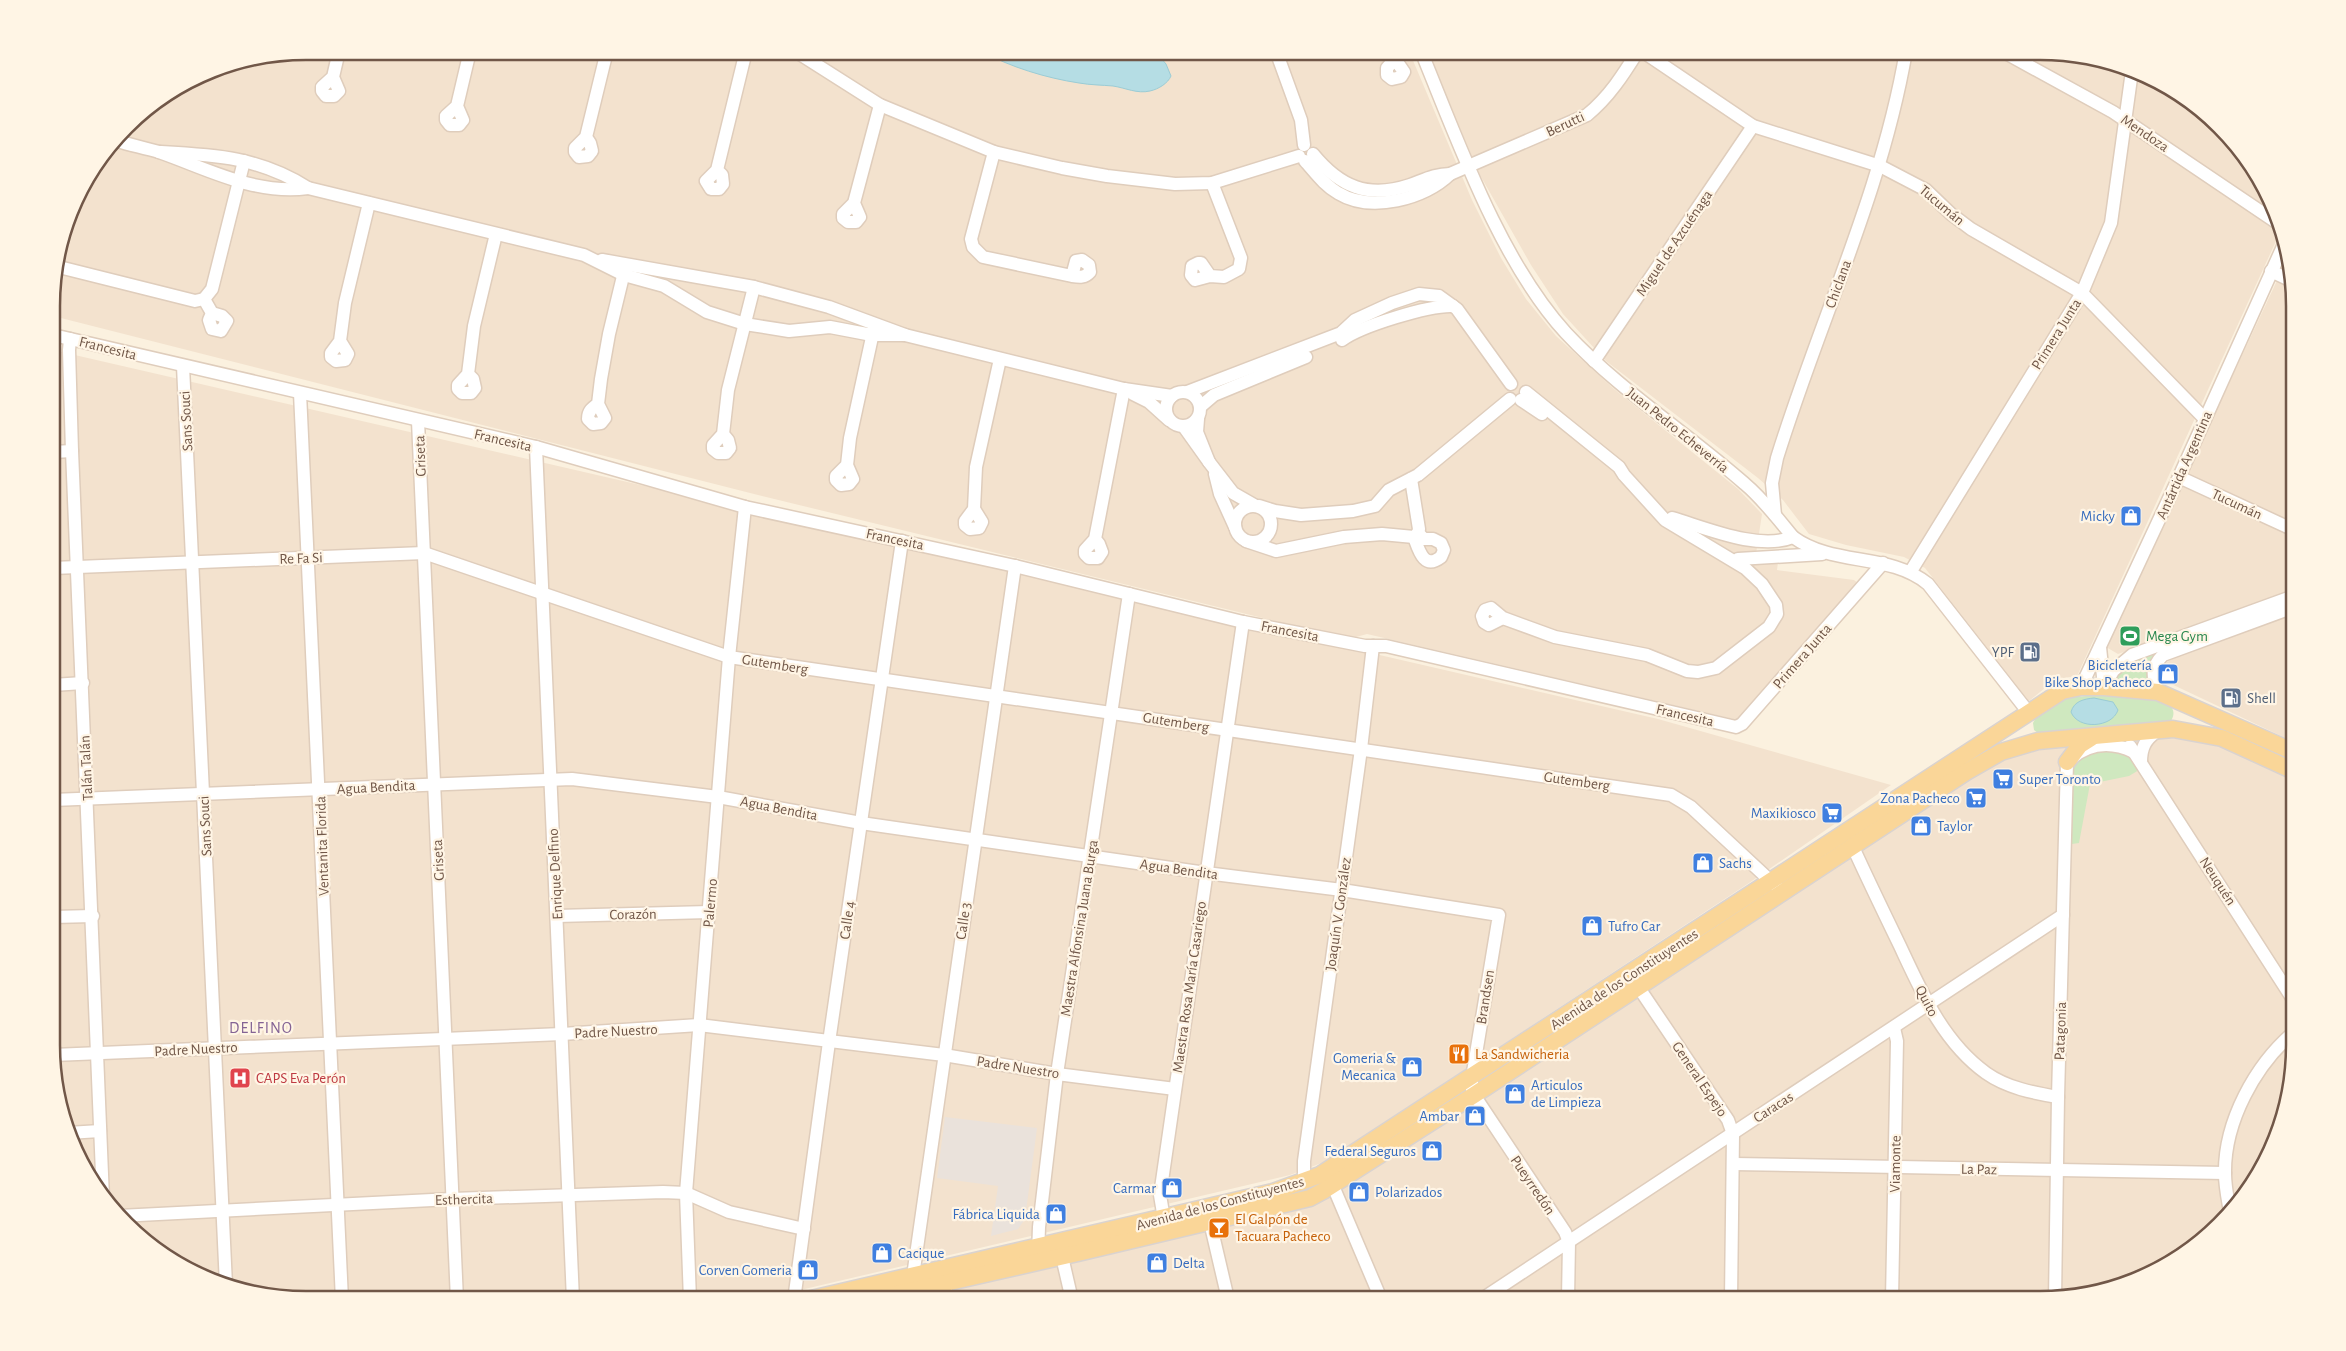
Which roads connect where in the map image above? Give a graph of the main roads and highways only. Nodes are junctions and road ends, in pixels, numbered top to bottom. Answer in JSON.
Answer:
{"nodes":[{"id":1,"x":2175,"y":700,"type":"junction"},
{"id":2,"x":2029,"y":713,"type":"junction"},
{"id":3,"x":2173,"y":729,"type":"junction"},
{"id":4,"x":2091,"y":738,"type":"junction"},
{"id":5,"x":2046,"y":741,"type":"junction"},
{"id":6,"x":2286,"y":748,"type":"edge"},
{"id":7,"x":2286,"y":767,"type":"edge"},
{"id":8,"x":1777,"y":888,"type":"junction"},
{"id":9,"x":1165,"y":1226,"type":"junction"},
{"id":10,"x":1038,"y":1255,"type":"junction"},
{"id":11,"x":853,"y":1291,"type":"edge"},
{"id":12,"x":909,"y":1291,"type":"edge"}],
"edges":[{"from":1,"to":2,"type":"main road","name":"Avenida de los Constituyentes"},
{"from":1,"to":3,"type":"main road"},
{"from":1,"to":6,"type":"main road","name":"Avenida de los Constituyentes"},
{"from":2,"to":5,"type":"main road"},
{"from":2,"to":8,"type":"main road","name":"Avenida de los Constituyentes"},
{"from":3,"to":4,"type":"main road","name":"Avenida de los Constituyentes"},
{"from":3,"to":7,"type":"main road","name":"Avenida de los Constituyentes"},
{"from":4,"to":5,"type":"main road","name":"Avenida de los Constituyentes"},
{"from":4,"to":5,"type":"main road"},
{"from":5,"to":8,"type":"main road","name":"Avenida de los Constituyentes"},
{"from":8,"to":9,"type":"main road","name":"Avenida de los Constituyentes"},
{"from":8,"to":9,"type":"main road","name":"Avenida de los Constituyentes"},
{"from":9,"to":10,"type":"main road","name":"Avenida de los Constituyentes"},
{"from":10,"to":11,"type":"main road","name":"Avenida de los Constituyentes"},
{"from":10,"to":12,"type":"main road","name":"Avenida de los Constituyentes"}]}
